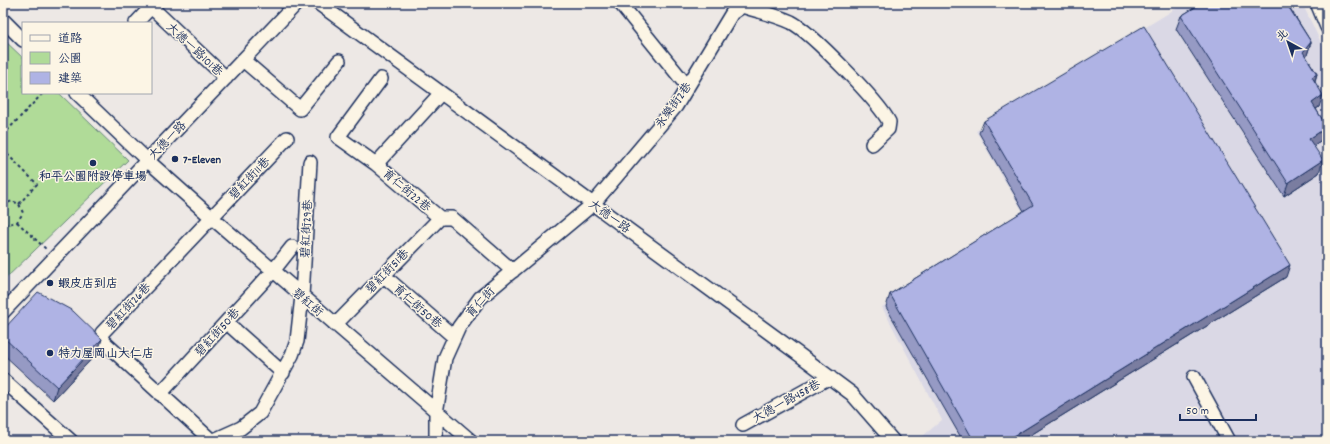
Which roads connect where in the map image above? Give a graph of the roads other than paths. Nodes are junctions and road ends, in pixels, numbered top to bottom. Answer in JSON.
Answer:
{"nodes":[{"id":1,"x":297,"y":3,"type":"edge"},
{"id":2,"x":318,"y":3,"type":"edge"},
{"id":3,"x":620,"y":3,"type":"edge"},
{"id":4,"x":1317,"y":3,"type":"edge"},
{"id":5,"x":149,"y":5,"type":"edge"},
{"id":6,"x":744,"y":5,"type":"edge"},
{"id":7,"x":3,"y":20,"type":"edge"},
{"id":8,"x":137,"y":22,"type":"edge"},
{"id":9,"x":1327,"y":26,"type":"edge"},
{"id":10,"x":22,"y":39,"type":"edge"},
{"id":11,"x":243,"y":60,"type":"junction"},
{"id":12,"x":339,"y":61,"type":"dead end"},
{"id":13,"x":226,"y":78,"type":"junction"},
{"id":14,"x":380,"y":79,"type":"dead end"},
{"id":15,"x":688,"y":86,"type":"junction"},
{"id":16,"x":441,"y":93,"type":"junction"},
{"id":17,"x":78,"y":94,"type":"edge"},
{"id":18,"x":287,"y":138,"type":"dead end"},
{"id":19,"x":872,"y":144,"type":"dead end"},
{"id":20,"x":148,"y":160,"type":"junction"},
{"id":21,"x":310,"y":162,"type":"dead end"},
{"id":22,"x":376,"y":164,"type":"junction"},
{"id":23,"x":593,"y":204,"type":"junction"},
{"id":24,"x":211,"y":217,"type":"junction"},
{"id":25,"x":440,"y":218,"type":"junction"},
{"id":26,"x":292,"y":247,"type":"dead end"},
{"id":27,"x":273,"y":271,"type":"junction"},
{"id":28,"x":513,"y":271,"type":"junction"},
{"id":29,"x":383,"y":275,"type":"junction"},
{"id":30,"x":302,"y":296,"type":"junction"},
{"id":31,"x":3,"y":312,"type":"edge"},
{"id":32,"x":226,"y":322,"type":"junction"},
{"id":33,"x":335,"y":325,"type":"junction"},
{"id":34,"x":454,"y":338,"type":"junction"},
{"id":35,"x":283,"y":373,"type":"junction"},
{"id":36,"x":830,"y":377,"type":"junction"},
{"id":37,"x":1194,"y":377,"type":"dead end"},
{"id":38,"x":3,"y":380,"type":"edge"},
{"id":39,"x":160,"y":394,"type":"junction"},
{"id":40,"x":436,"y":413,"type":"junction"},
{"id":41,"x":743,"y":425,"type":"dead end"},
{"id":42,"x":891,"y":440,"type":"edge"},
{"id":43,"x":71,"y":441,"type":"edge"},
{"id":44,"x":212,"y":441,"type":"edge"},
{"id":45,"x":436,"y":441,"type":"edge"},
{"id":46,"x":471,"y":441,"type":"edge"},
{"id":47,"x":1229,"y":441,"type":"edge"}],
"edges":[{"from":1,"to":11,"type":"street","name":"大德一路"},
{"from":2,"to":16,"type":"street","name":"大德一路"},
{"from":3,"to":15,"type":"street"},
{"from":4,"to":9,"type":"street"},
{"from":5,"to":8,"type":"street"},
{"from":5,"to":13,"type":"street","name":"大德一路101巷"},
{"from":6,"to":15,"type":"street","name":"永樂街2巷"},
{"from":6,"to":19,"type":"street"},
{"from":7,"to":10,"type":"street"},
{"from":11,"to":12,"type":"street"},
{"from":11,"to":13,"type":"street","name":"大德一路"},
{"from":13,"to":20,"type":"street","name":"大德一路"},
{"from":14,"to":22,"type":"street","name":"育仁街22巷"},
{"from":15,"to":23,"type":"street","name":"永樂街2巷"},
{"from":16,"to":22,"type":"street"},
{"from":16,"to":23,"type":"street","name":"大德一路"},
{"from":17,"to":20,"type":"street","name":"碧紅街"},
{"from":18,"to":24,"type":"street","name":"碧紅街11巷"},
{"from":20,"to":24,"type":"street","name":"碧紅街"},
{"from":20,"to":31,"type":"street","name":"大德一路"},
{"from":21,"to":30,"type":"street","name":"碧紅街29巷"},
{"from":22,"to":25,"type":"street","name":"育仁街22巷"},
{"from":23,"to":28,"type":"street","name":"育仁街"},
{"from":23,"to":36,"type":"street","name":"大德一路"},
{"from":24,"to":27,"type":"street","name":"碧紅街"},
{"from":24,"to":39,"type":"street","name":"碧紅街26巷"},
{"from":25,"to":28,"type":"street","name":"育仁街22巷"},
{"from":25,"to":29,"type":"street","name":"碧紅街51巷"},
{"from":26,"to":27,"type":"street","name":"碧紅街50巷"},
{"from":27,"to":30,"type":"street","name":"碧紅街"},
{"from":27,"to":32,"type":"street","name":"碧紅街50巷"},
{"from":28,"to":34,"type":"street","name":"育仁街"},
{"from":29,"to":33,"type":"street","name":"碧紅街51巷"},
{"from":29,"to":34,"type":"street","name":"育仁街50巷"},
{"from":30,"to":33,"type":"street","name":"碧紅街"},
{"from":30,"to":35,"type":"street","name":"碧紅街29巷"},
{"from":32,"to":35,"type":"street"},
{"from":32,"to":39,"type":"street","name":"碧紅街50巷"},
{"from":33,"to":40,"type":"street","name":"碧紅街"},
{"from":34,"to":40,"type":"street","name":"育仁街"},
{"from":35,"to":44,"type":"street","name":"碧紅街29巷"},
{"from":36,"to":41,"type":"street","name":"大德一路458巷"},
{"from":36,"to":42,"type":"street","name":"大德一路"},
{"from":37,"to":47,"type":"street"},
{"from":38,"to":43,"type":"street"},
{"from":39,"to":44,"type":"street","name":"碧紅街26巷"},
{"from":40,"to":45,"type":"street","name":"育仁街"},
{"from":40,"to":46,"type":"street","name":"碧紅街"}]}
